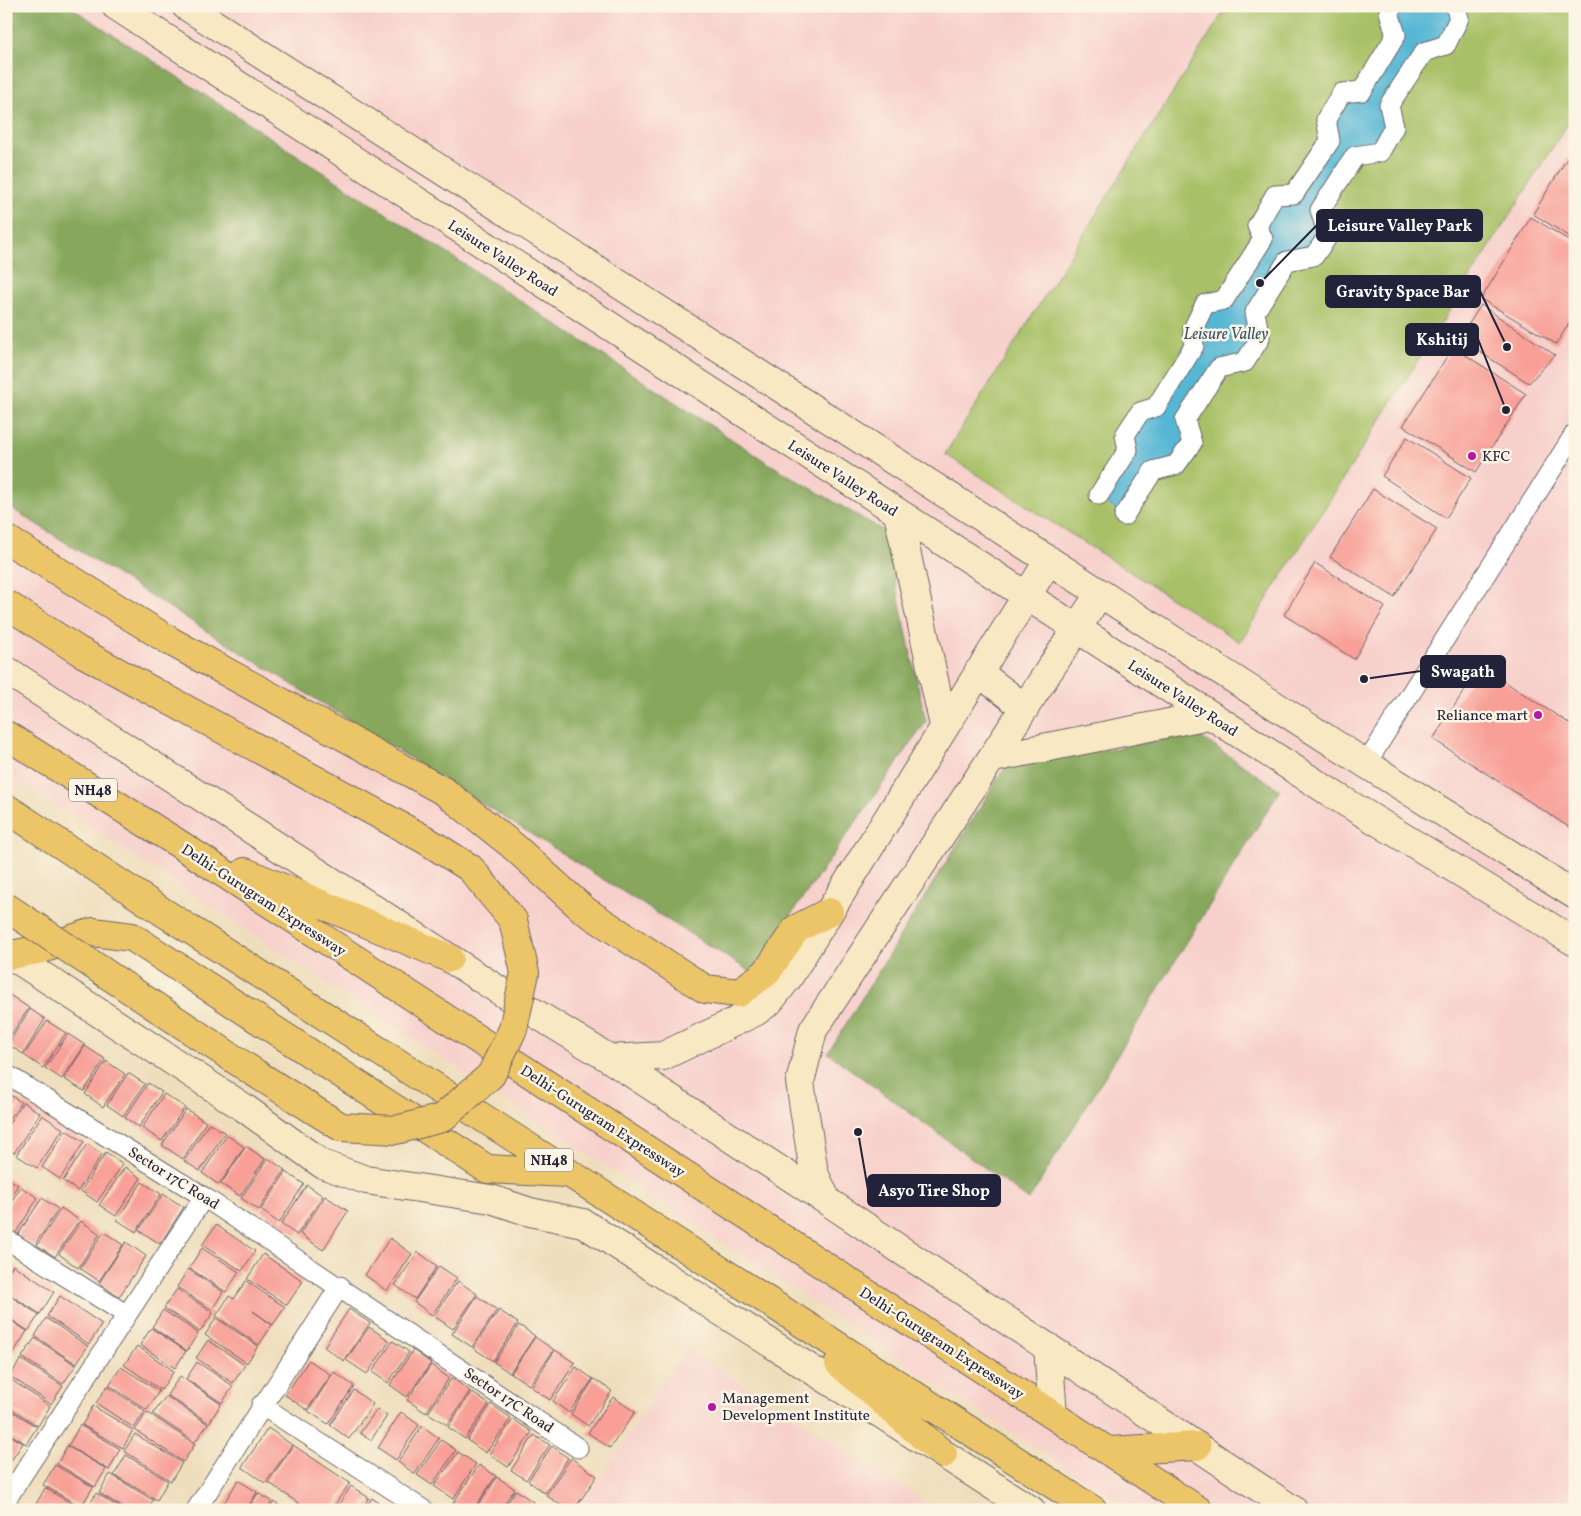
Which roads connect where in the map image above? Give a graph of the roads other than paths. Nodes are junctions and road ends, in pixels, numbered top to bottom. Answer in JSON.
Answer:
{"nodes":[{"id":1,"x":186,"y":6,"type":"edge"},
{"id":2,"x":1392,"y":6,"type":"edge"},
{"id":3,"x":1455,"y":6,"type":"edge"},
{"id":4,"x":129,"y":10,"type":"edge"},
{"id":5,"x":1575,"y":433,"type":"edge"},
{"id":6,"x":1099,"y":495,"type":"dead end"},
{"id":7,"x":898,"y":514,"type":"junction"},
{"id":8,"x":1124,"y":516,"type":"dead end"},
{"id":9,"x":6,"y":539,"type":"edge"},
{"id":10,"x":1049,"y":560,"type":"junction"},
{"id":11,"x":1100,"y":593,"type":"junction"},
{"id":12,"x":1025,"y":596,"type":"junction"},
{"id":13,"x":6,"y":604,"type":"edge"},
{"id":14,"x":1076,"y":628,"type":"junction"},
{"id":15,"x":6,"y":670,"type":"edge"},
{"id":16,"x":978,"y":672,"type":"junction"},
{"id":17,"x":1025,"y":708,"type":"junction"},
{"id":18,"x":1209,"y":715,"type":"junction"},
{"id":19,"x":944,"y":726,"type":"junction"},
{"id":20,"x":6,"y":735,"type":"edge"},
{"id":21,"x":993,"y":758,"type":"junction"},
{"id":22,"x":1366,"y":764,"type":"junction"},
{"id":23,"x":6,"y":808,"type":"edge"},
{"id":24,"x":179,"y":844,"type":"junction"},
{"id":25,"x":1575,"y":895,"type":"edge"},
{"id":26,"x":6,"y":907,"type":"edge"},
{"id":27,"x":829,"y":912,"type":"junction"},
{"id":28,"x":1575,"y":942,"type":"edge"},
{"id":29,"x":9,"y":954,"type":"edge"},
{"id":30,"x":449,"y":958,"type":"junction"},
{"id":31,"x":610,"y":1059,"type":"junction"},
{"id":32,"x":6,"y":1074,"type":"edge"},
{"id":33,"x":569,"y":1173,"type":"junction"},
{"id":34,"x":204,"y":1197,"type":"junction"},
{"id":35,"x":827,"y":1201,"type":"junction"},
{"id":36,"x":6,"y":1240,"type":"edge"},
{"id":37,"x":340,"y":1286,"type":"junction"},
{"id":38,"x":769,"y":1301,"type":"junction"},
{"id":39,"x":127,"y":1314,"type":"junction"},
{"id":40,"x":1048,"y":1347,"type":"junction"},
{"id":41,"x":261,"y":1405,"type":"junction"},
{"id":42,"x":1053,"y":1415,"type":"junction"},
{"id":43,"x":1197,"y":1446,"type":"junction"},
{"id":44,"x":578,"y":1448,"type":"dead end"},
{"id":45,"x":1108,"y":1451,"type":"junction"},
{"id":46,"x":943,"y":1454,"type":"junction"},
{"id":47,"x":6,"y":1500,"type":"edge"},
{"id":48,"x":196,"y":1510,"type":"edge"},
{"id":49,"x":424,"y":1510,"type":"edge"},
{"id":50,"x":1031,"y":1510,"type":"edge"},
{"id":51,"x":1093,"y":1510,"type":"edge"},
{"id":52,"x":1198,"y":1510,"type":"edge"},
{"id":53,"x":1293,"y":1510,"type":"edge"}],
"edges":[{"from":1,"to":10,"type":"street"},
{"from":2,"to":6,"type":"street"},
{"from":3,"to":8,"type":"street"},
{"from":4,"to":7,"type":"street","name":"Leisure Valley Road"},
{"from":5,"to":22,"type":"street"},
{"from":7,"to":12,"type":"street","name":"Leisure Valley Road"},
{"from":7,"to":19,"type":"street"},
{"from":9,"to":27,"type":"main road"},
{"from":10,"to":11,"type":"street"},
{"from":10,"to":12,"type":"street"},
{"from":11,"to":14,"type":"street"},
{"from":11,"to":22,"type":"street"},
{"from":12,"to":14,"type":"street","name":"Leisure Valley Road"},
{"from":12,"to":16,"type":"street"},
{"from":13,"to":26,"type":"main road","bridge":true},
{"from":14,"to":17,"type":"street"},
{"from":14,"to":18,"type":"street","name":"Leisure Valley Road"},
{"from":15,"to":30,"type":"street"},
{"from":16,"to":17,"type":"street"},
{"from":16,"to":19,"type":"street"},
{"from":17,"to":21,"type":"street"},
{"from":18,"to":21,"type":"street"},
{"from":18,"to":28,"type":"street","name":"Leisure Valley Road"},
{"from":19,"to":27,"type":"street"},
{"from":20,"to":24,"type":"main road","name":"Delhi-Gurugram Expressway","number":"NH48"},
{"from":21,"to":35,"type":"street"},
{"from":22,"to":25,"type":"street"},
{"from":23,"to":33,"type":"main road","number":"NH48"},
{"from":24,"to":30,"type":"main road"},
{"from":24,"to":42,"type":"main road","name":"Delhi-Gurugram Expressway","number":"NH48"},
{"from":27,"to":31,"type":"street"},
{"from":29,"to":33,"type":"main road"},
{"from":29,"to":46,"type":"street"},
{"from":30,"to":31,"type":"street"},
{"from":31,"to":35,"type":"street"},
{"from":32,"to":34,"type":"street","name":"Sector 17C Road"},
{"from":33,"to":38,"type":"main road","number":"NH48"},
{"from":34,"to":37,"type":"street","name":"Sector 17C Road"},
{"from":34,"to":39,"type":"street"},
{"from":35,"to":40,"type":"street"},
{"from":36,"to":39,"type":"street"},
{"from":37,"to":41,"type":"street"},
{"from":37,"to":44,"type":"street","name":"Sector 17C Road"},
{"from":38,"to":46,"type":"main road"},
{"from":38,"to":51,"type":"main road","number":"NH48"},
{"from":39,"to":47,"type":"street"},
{"from":40,"to":42,"type":"street"},
{"from":40,"to":43,"type":"street"},
{"from":41,"to":48,"type":"street"},
{"from":41,"to":49,"type":"street"},
{"from":42,"to":45,"type":"main road","name":"Delhi-Gurugram Expressway","number":"NH48"},
{"from":43,"to":45,"type":"main road"},
{"from":43,"to":53,"type":"street"},
{"from":45,"to":52,"type":"main road","name":"Delhi-Gurugram Expressway","number":"NH48"},
{"from":46,"to":50,"type":"street"}]}
